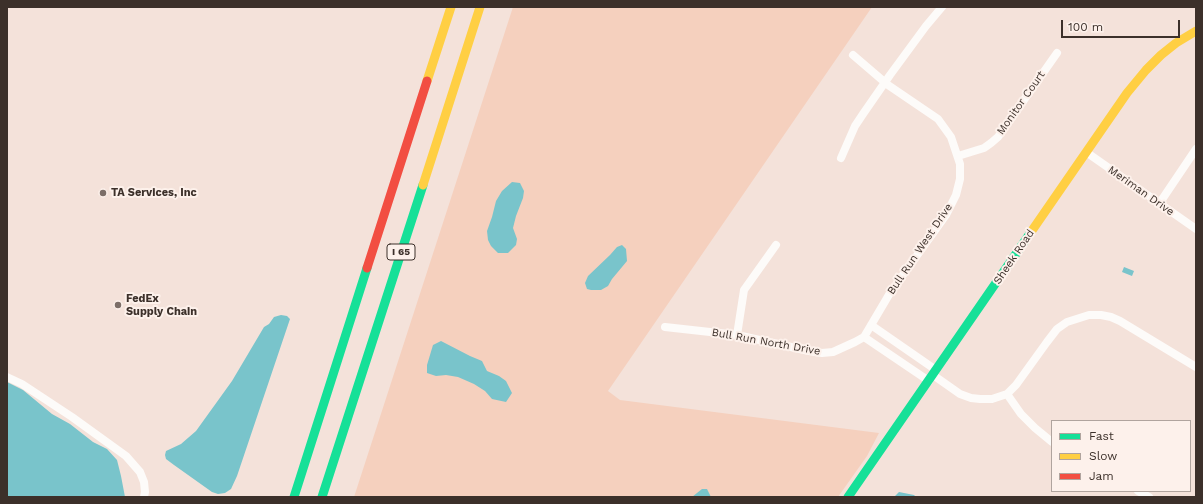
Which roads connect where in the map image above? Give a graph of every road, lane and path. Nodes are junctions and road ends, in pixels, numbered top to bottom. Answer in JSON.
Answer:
{"nodes":[{"id":1,"x":450,"y":7,"type":"edge"},
{"id":2,"x":480,"y":7,"type":"edge"},
{"id":3,"x":942,"y":7,"type":"edge"},
{"id":4,"x":1196,"y":31,"type":"edge"},
{"id":5,"x":1057,"y":53,"type":"dead end"},
{"id":6,"x":853,"y":55,"type":"dead end"},
{"id":7,"x":884,"y":82,"type":"junction"},
{"id":8,"x":1196,"y":149,"type":"edge"},
{"id":9,"x":1086,"y":152,"type":"junction"},
{"id":10,"x":958,"y":156,"type":"junction"},
{"id":11,"x":842,"y":158,"type":"dead end"},
{"id":12,"x":1159,"y":204,"type":"junction"},
{"id":13,"x":1196,"y":229,"type":"edge"},
{"id":14,"x":776,"y":245,"type":"dead end"},
{"id":15,"x":871,"y":326,"type":"junction"},
{"id":16,"x":665,"y":327,"type":"dead end"},
{"id":17,"x":737,"y":335,"type":"junction"},
{"id":18,"x":864,"y":337,"type":"junction"},
{"id":19,"x":1196,"y":368,"type":"edge"},
{"id":20,"x":933,"y":375,"type":"junction"},
{"id":21,"x":7,"y":377,"type":"edge"},
{"id":22,"x":1007,"y":394,"type":"junction"},
{"id":23,"x":1051,"y":441,"type":"edge"},
{"id":24,"x":1140,"y":492,"type":"edge"},
{"id":25,"x":144,"y":497,"type":"edge"},
{"id":26,"x":294,"y":497,"type":"edge"},
{"id":27,"x":322,"y":497,"type":"edge"},
{"id":28,"x":848,"y":497,"type":"edge"},
{"id":29,"x":1149,"y":497,"type":"edge"}],
"edges":[{"from":1,"to":26,"type":"main road","number":"I 65"},
{"from":2,"to":27,"type":"main road","number":"I 65"},
{"from":3,"to":7,"type":"street"},
{"from":4,"to":9,"type":"main road","name":"Sheek Road"},
{"from":5,"to":10,"type":"street","name":"Monitor Court"},
{"from":6,"to":7,"type":"street","name":"Bull Run West Drive"},
{"from":7,"to":10,"type":"street","name":"Bull Run West Drive"},
{"from":7,"to":11,"type":"street"},
{"from":8,"to":12,"type":"street"},
{"from":9,"to":12,"type":"street","name":"Meriman Drive"},
{"from":9,"to":20,"type":"main road","name":"Sheek Road"},
{"from":10,"to":15,"type":"street","name":"Bull Run West Drive"},
{"from":12,"to":13,"type":"street","name":"Meriman Drive"},
{"from":14,"to":17,"type":"street"},
{"from":15,"to":18,"type":"street","name":"Bull Run West Drive"},
{"from":15,"to":20,"type":"street"},
{"from":16,"to":17,"type":"street","name":"Bull Run North Drive"},
{"from":17,"to":18,"type":"street","name":"Bull Run North Drive"},
{"from":18,"to":20,"type":"street"},
{"from":19,"to":22,"type":"street"},
{"from":20,"to":22,"type":"street"},
{"from":20,"to":28,"type":"main road","name":"Sheek Road"},
{"from":21,"to":25,"type":"street"},
{"from":22,"to":23,"type":"street"},
{"from":24,"to":29,"type":"street"}]}
